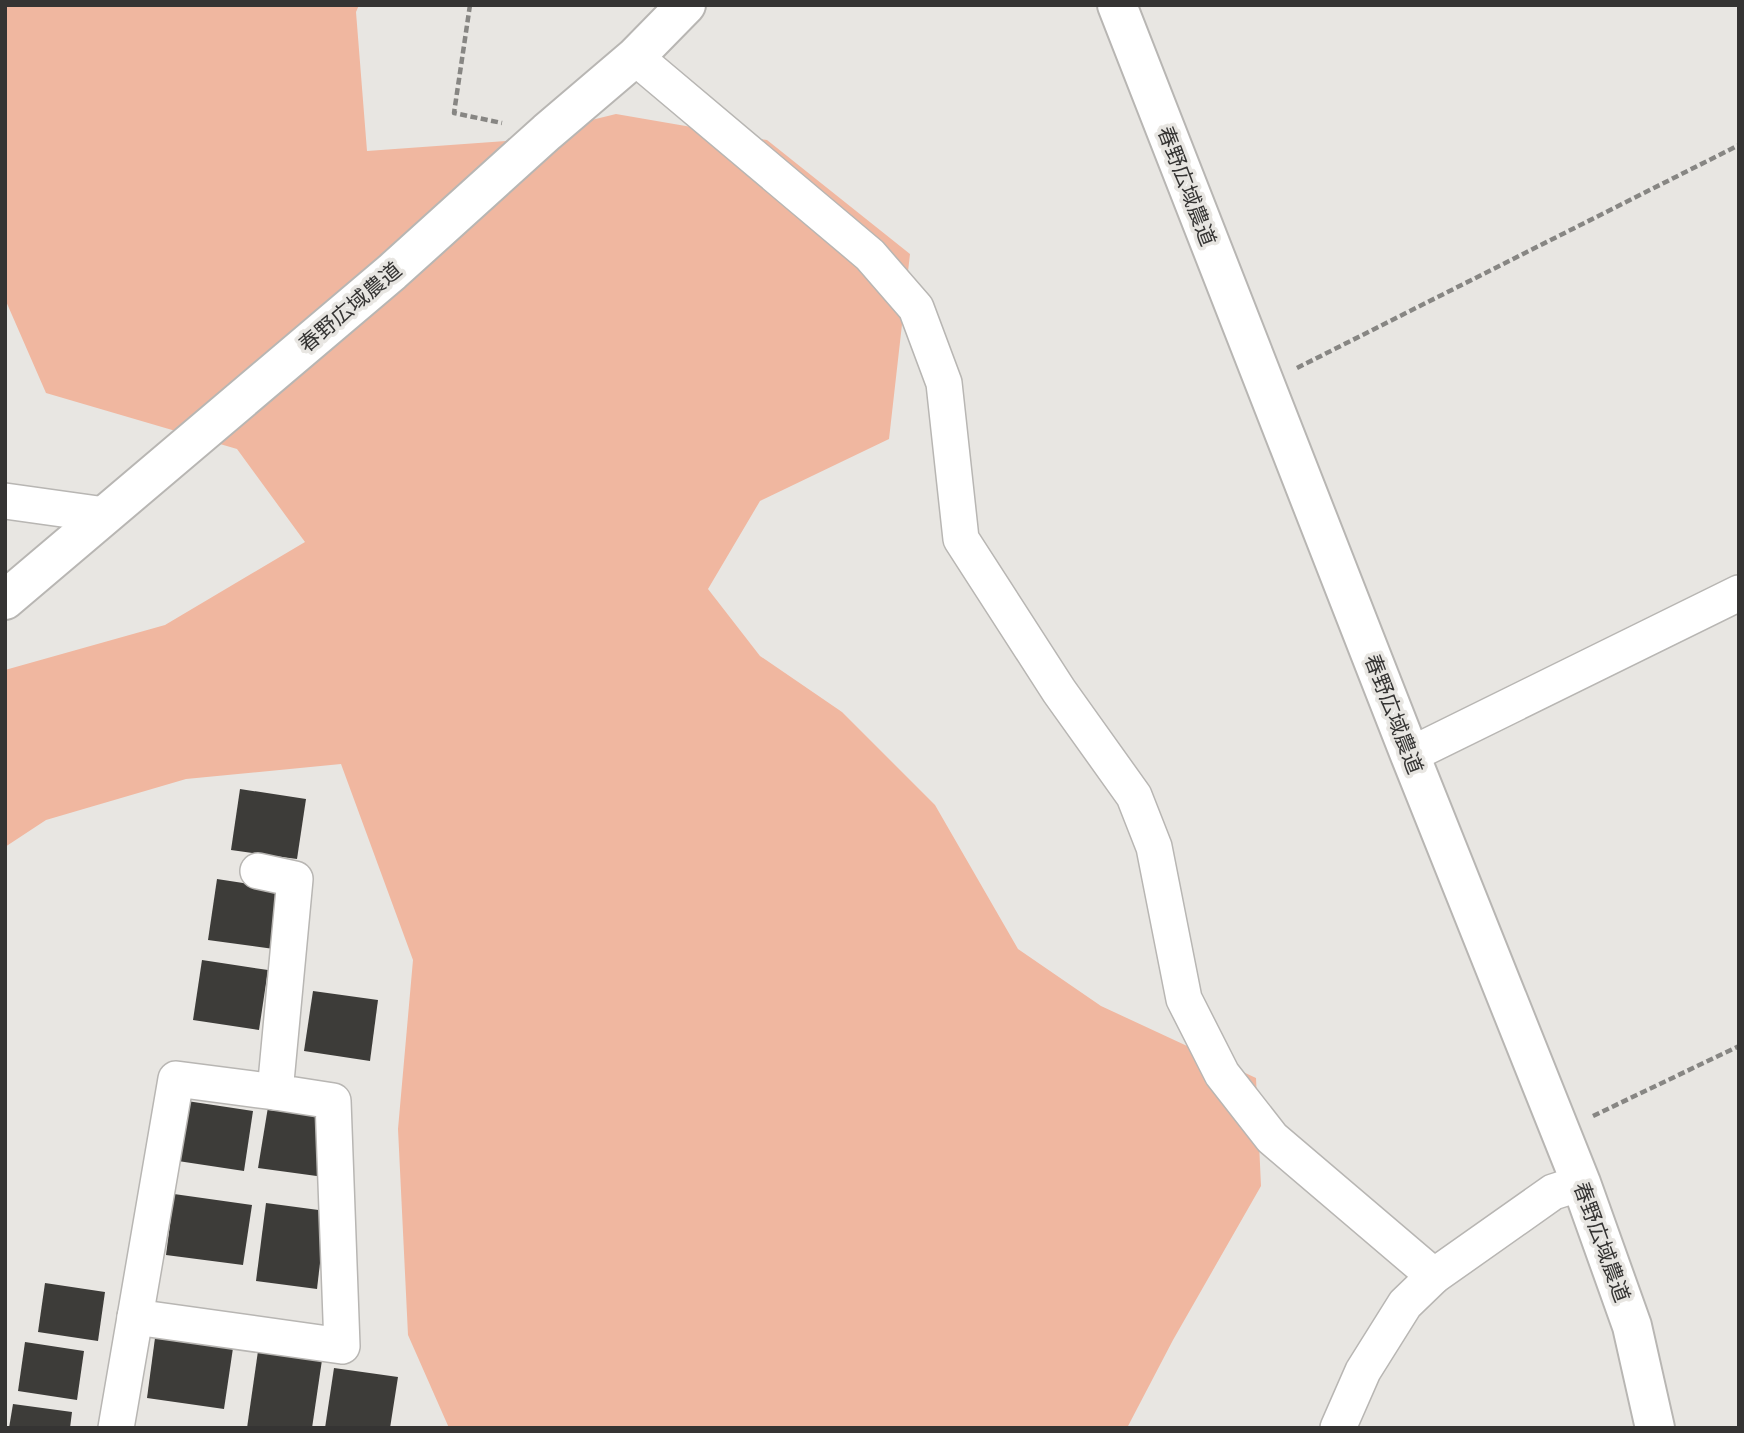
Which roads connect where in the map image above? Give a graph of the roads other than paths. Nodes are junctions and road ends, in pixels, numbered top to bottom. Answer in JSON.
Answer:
{"nodes":[{"id":1,"x":686,"y":5,"type":"edge"},
{"id":2,"x":1117,"y":5,"type":"edge"},
{"id":3,"x":635,"y":57,"type":"junction"},
{"id":4,"x":5,"y":501,"type":"edge"},
{"id":5,"x":105,"y":515,"type":"junction"},
{"id":6,"x":1739,"y":593,"type":"edge"},
{"id":7,"x":5,"y":600,"type":"edge"},
{"id":8,"x":1410,"y":755,"type":"junction"},
{"id":9,"x":258,"y":871,"type":"dead end"},
{"id":10,"x":275,"y":1092,"type":"junction"},
{"id":11,"x":1581,"y":1183,"type":"junction"},
{"id":12,"x":1434,"y":1276,"type":"junction"},
{"id":13,"x":135,"y":1317,"type":"junction"},
{"id":14,"x":116,"y":1428,"type":"edge"},
{"id":15,"x":1338,"y":1428,"type":"edge"},
{"id":16,"x":1655,"y":1428,"type":"edge"}],
"edges":[{"from":1,"to":3,"type":"street","name":"春野広域農道"},
{"from":2,"to":8,"type":"street","name":"春野広域農道"},
{"from":3,"to":5,"type":"street","name":"春野広域農道"},
{"from":3,"to":12,"type":"street"},
{"from":4,"to":5,"type":"street"},
{"from":5,"to":7,"type":"street","name":"春野広域農道"},
{"from":6,"to":8,"type":"street"},
{"from":8,"to":11,"type":"street","name":"春野広域農道"},
{"from":9,"to":10,"type":"street"},
{"from":10,"to":13,"type":"street"},
{"from":10,"to":13,"type":"street"},
{"from":11,"to":12,"type":"street"},
{"from":11,"to":16,"type":"street","name":"春野広域農道"},
{"from":12,"to":15,"type":"street"},
{"from":13,"to":14,"type":"street"}]}
